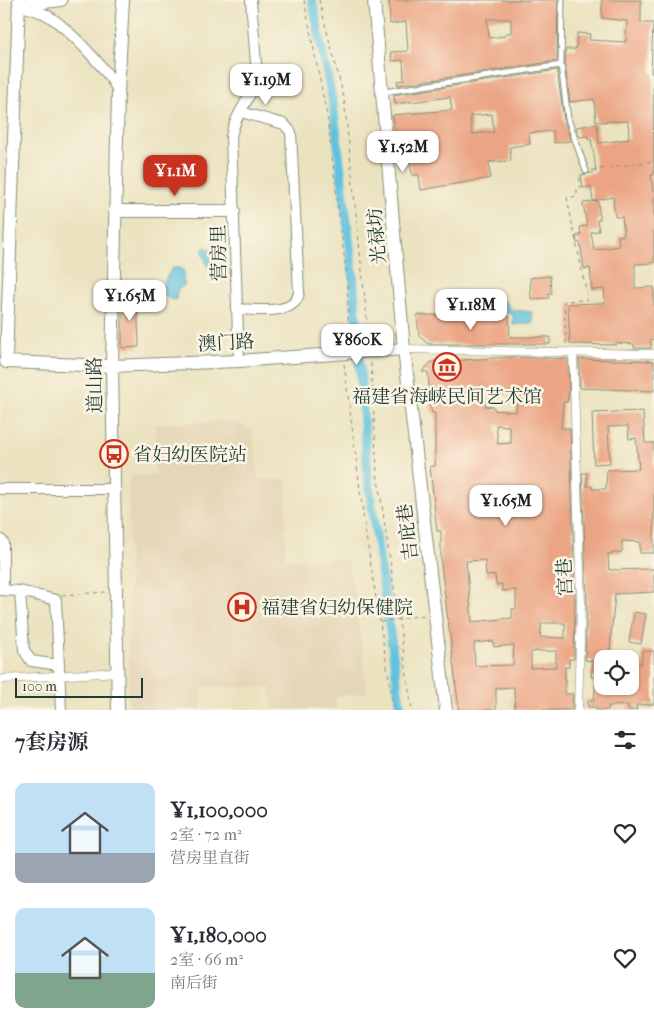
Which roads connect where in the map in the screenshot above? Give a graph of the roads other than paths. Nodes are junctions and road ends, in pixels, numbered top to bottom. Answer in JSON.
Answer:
{"nodes":[{"id":1,"x":61,"y":0,"type":"edge"},
{"id":2,"x":123,"y":0,"type":"edge"},
{"id":3,"x":251,"y":0,"type":"edge"},
{"id":4,"x":374,"y":0,"type":"edge"},
{"id":5,"x":562,"y":0,"type":"edge"},
{"id":6,"x":19,"y":2,"type":"edge"},
{"id":7,"x":561,"y":65,"type":"junction"},
{"id":8,"x":118,"y":92,"type":"junction"},
{"id":9,"x":383,"y":92,"type":"junction"},
{"id":10,"x":241,"y":112,"type":"junction"},
{"id":11,"x":586,"y":171,"type":"road end"},
{"id":12,"x":115,"y":211,"type":"junction"},
{"id":13,"x":234,"y":211,"type":"junction"},
{"id":14,"x":236,"y":309,"type":"junction"},
{"id":15,"x":404,"y":349,"type":"junction"},
{"id":16,"x":570,"y":352,"type":"junction"},
{"id":17,"x":654,"y":354,"type":"edge"},
{"id":18,"x":239,"y":361,"type":"junction"},
{"id":19,"x":112,"y":366,"type":"junction"},
{"id":20,"x":0,"y":489,"type":"edge"},
{"id":21,"x":114,"y":489,"type":"junction"},
{"id":22,"x":0,"y":538,"type":"edge"},
{"id":23,"x":2,"y":590,"type":"edge"},
{"id":24,"x":20,"y":591,"type":"junction"},
{"id":25,"x":59,"y":670,"type":"junction"},
{"id":26,"x":118,"y":672,"type":"junction"},
{"id":27,"x":0,"y":681,"type":"edge"},
{"id":28,"x":61,"y":710,"type":"edge"},
{"id":29,"x":118,"y":710,"type":"edge"},
{"id":30,"x":446,"y":710,"type":"edge"},
{"id":31,"x":578,"y":710,"type":"edge"}],
"edges":[{"from":1,"to":6,"type":"street"},
{"from":2,"to":8,"type":"street","name":"道山路"},
{"from":3,"to":10,"type":"street","name":"营房里"},
{"from":4,"to":9,"type":"street","name":"光禄坊"},
{"from":5,"to":7,"type":"lane"},
{"from":6,"to":8,"type":"street"},
{"from":6,"to":19,"type":"street","name":"澳门路"},
{"from":7,"to":9,"type":"lane"},
{"from":7,"to":11,"type":"lane"},
{"from":8,"to":12,"type":"street","name":"道山路"},
{"from":9,"to":15,"type":"street","name":"光禄坊"},
{"from":10,"to":13,"type":"street","name":"营房里"},
{"from":10,"to":14,"type":"street"},
{"from":12,"to":13,"type":"street"},
{"from":12,"to":19,"type":"street","name":"道山路"},
{"from":13,"to":14,"type":"street","name":"营房里"},
{"from":14,"to":18,"type":"street","name":"营房里"},
{"from":15,"to":16,"type":"street"},
{"from":15,"to":18,"type":"street","name":"澳门路"},
{"from":15,"to":30,"type":"street","name":"吉庇巷"},
{"from":16,"to":17,"type":"street"},
{"from":16,"to":31,"type":"street","name":"宫巷"},
{"from":18,"to":19,"type":"street","name":"澳门路"},
{"from":19,"to":21,"type":"street","name":"道山路"},
{"from":20,"to":21,"type":"street"},
{"from":21,"to":26,"type":"street","name":"道山路"},
{"from":22,"to":23,"type":"street"},
{"from":23,"to":24,"type":"street"},
{"from":24,"to":25,"type":"street"},
{"from":24,"to":25,"type":"street"},
{"from":25,"to":26,"type":"street"},
{"from":25,"to":27,"type":"street"},
{"from":25,"to":28,"type":"street"},
{"from":26,"to":29,"type":"street","name":"道山路"}]}
